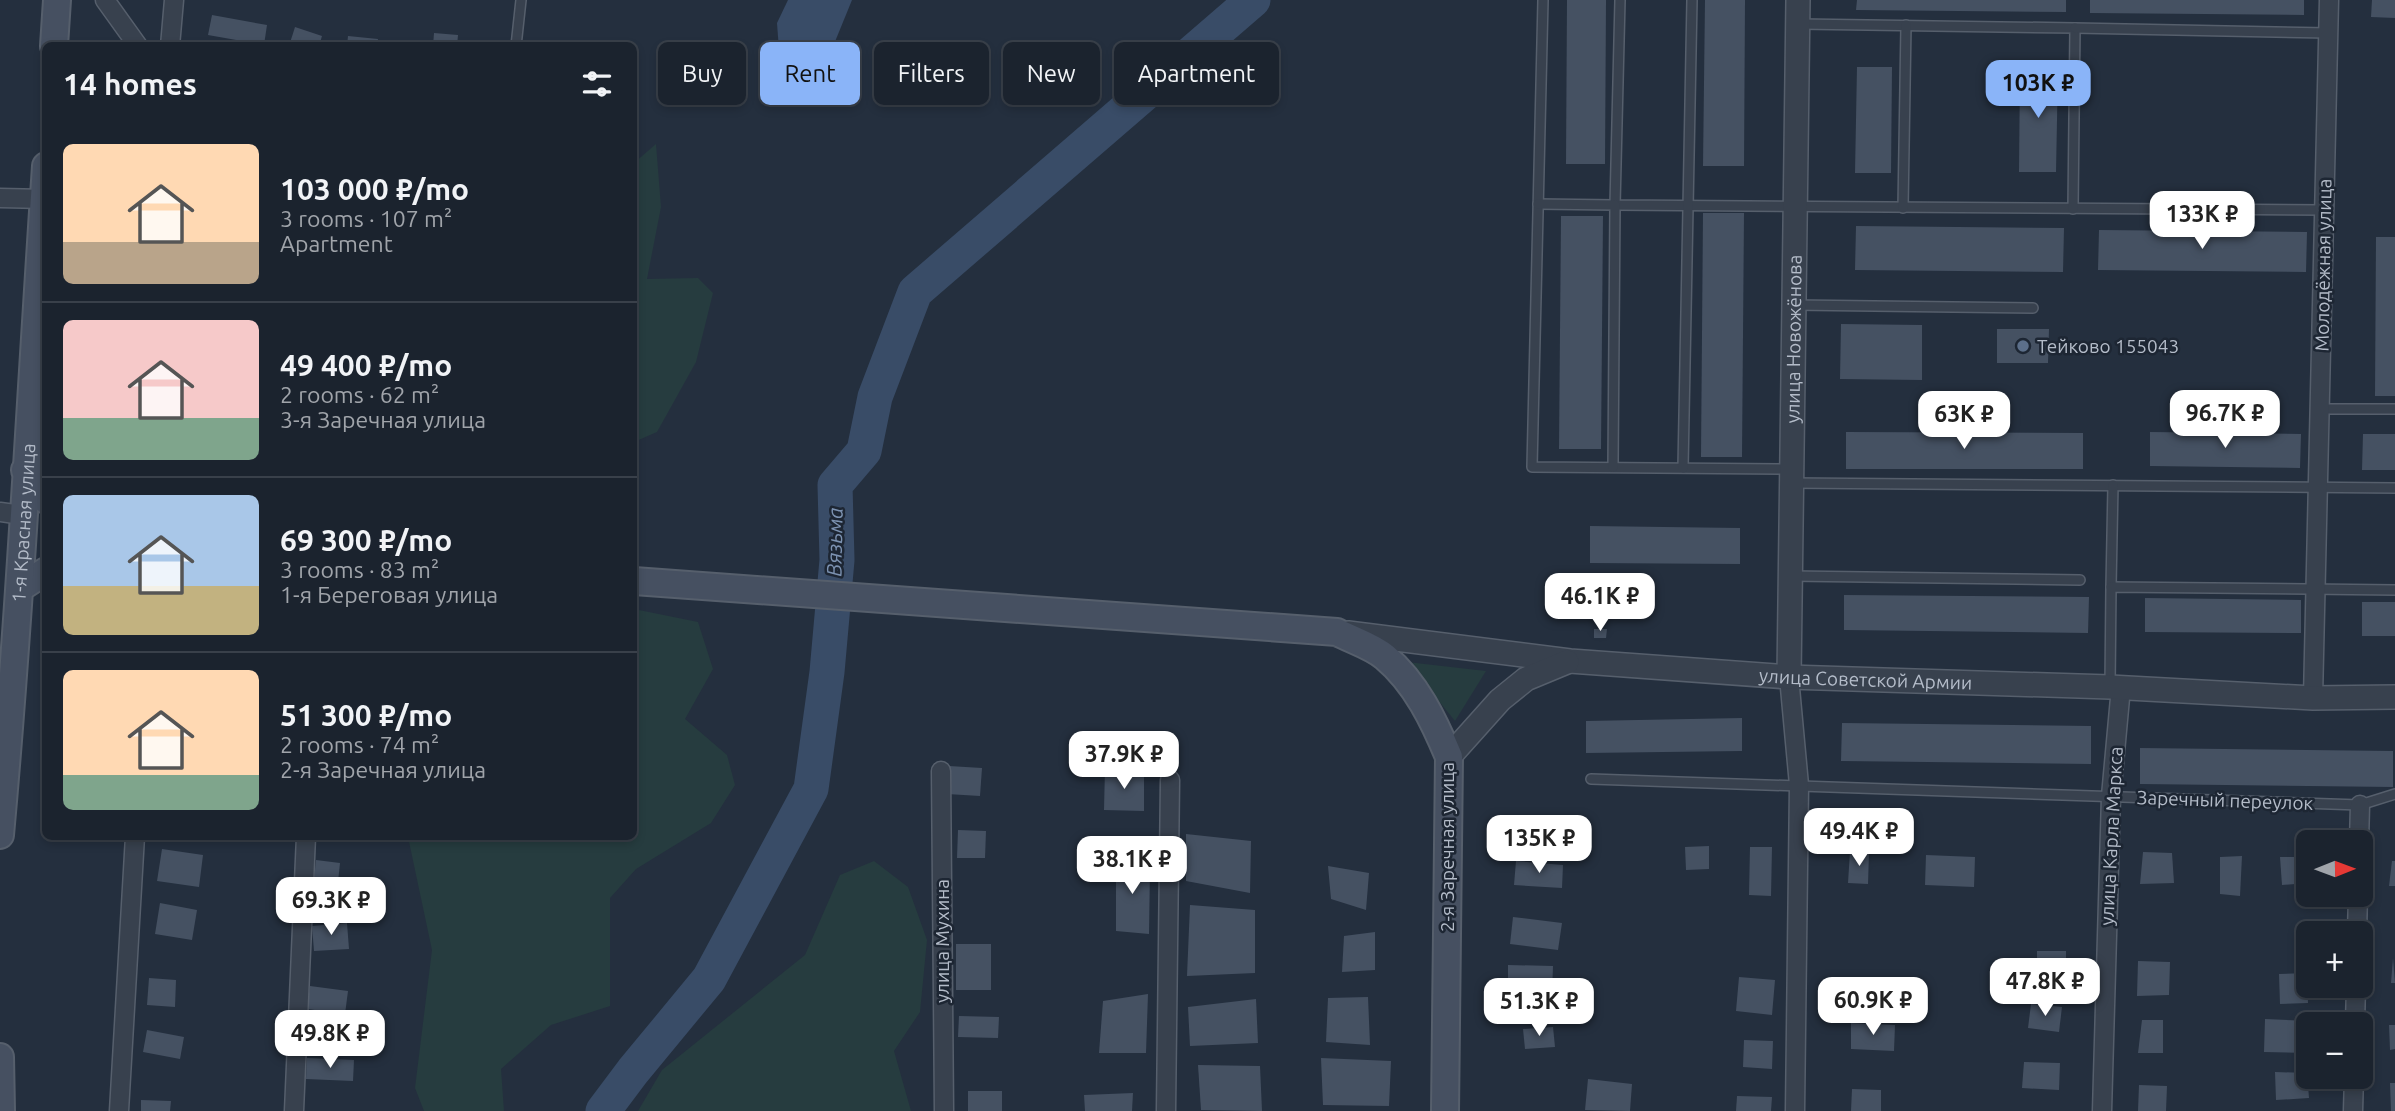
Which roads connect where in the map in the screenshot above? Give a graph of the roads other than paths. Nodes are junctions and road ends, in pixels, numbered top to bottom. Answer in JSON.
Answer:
{"nodes":[{"id":1,"x":57,"y":0,"type":"edge"},
{"id":2,"x":105,"y":0,"type":"edge"},
{"id":3,"x":174,"y":0,"type":"edge"},
{"id":4,"x":521,"y":0,"type":"edge"},
{"id":5,"x":1543,"y":0,"type":"edge"},
{"id":6,"x":1620,"y":0,"type":"edge"},
{"id":7,"x":1692,"y":0,"type":"edge"},
{"id":8,"x":1798,"y":0,"type":"edge"},
{"id":9,"x":2329,"y":0,"type":"edge"},
{"id":10,"x":1798,"y":24,"type":"junction"},
{"id":11,"x":1906,"y":25,"type":"junction"},
{"id":12,"x":2075,"y":28,"type":"junction"},
{"id":13,"x":2328,"y":33,"type":"junction"},
{"id":14,"x":54,"y":42,"type":"edge"},
{"id":15,"x":135,"y":42,"type":"edge"},
{"id":16,"x":170,"y":42,"type":"edge"},
{"id":17,"x":516,"y":42,"type":"edge"},
{"id":18,"x":0,"y":198,"type":"edge"},
{"id":19,"x":42,"y":200,"type":"edge"},
{"id":20,"x":1538,"y":204,"type":"junction"},
{"id":21,"x":1615,"y":205,"type":"junction"},
{"id":22,"x":1688,"y":206,"type":"junction"},
{"id":23,"x":1794,"y":208,"type":"junction"},
{"id":24,"x":1903,"y":208,"type":"junction"},
{"id":25,"x":2073,"y":209,"type":"junction"},
{"id":26,"x":2324,"y":210,"type":"junction"},
{"id":27,"x":42,"y":228,"type":"edge"},
{"id":28,"x":1792,"y":305,"type":"junction"},
{"id":29,"x":2033,"y":308,"type":"dead end"},
{"id":30,"x":2319,"y":409,"type":"junction"},
{"id":31,"x":2395,"y":409,"type":"edge"},
{"id":32,"x":1613,"y":467,"type":"junction"},
{"id":33,"x":1683,"y":468,"type":"junction"},
{"id":34,"x":25,"y":470,"type":"junction"},
{"id":35,"x":1790,"y":476,"type":"junction"},
{"id":36,"x":2113,"y":485,"type":"junction"},
{"id":37,"x":2318,"y":487,"type":"junction"},
{"id":38,"x":2395,"y":488,"type":"edge"},
{"id":39,"x":42,"y":494,"type":"edge"},
{"id":40,"x":11,"y":513,"type":"edge"},
{"id":41,"x":42,"y":574,"type":"edge"},
{"id":42,"x":1789,"y":576,"type":"junction"},
{"id":43,"x":2080,"y":580,"type":"dead end"},
{"id":44,"x":637,"y":581,"type":"edge"},
{"id":45,"x":2111,"y":587,"type":"junction"},
{"id":46,"x":20,"y":588,"type":"junction"},
{"id":47,"x":2316,"y":589,"type":"junction"},
{"id":48,"x":2395,"y":590,"type":"edge"},
{"id":49,"x":1337,"y":632,"type":"junction"},
{"id":50,"x":1570,"y":661,"type":"junction"},
{"id":51,"x":1789,"y":677,"type":"junction"},
{"id":52,"x":2115,"y":687,"type":"junction"},
{"id":53,"x":2395,"y":697,"type":"edge"},
{"id":54,"x":2313,"y":698,"type":"junction"},
{"id":55,"x":1449,"y":757,"type":"junction"},
{"id":56,"x":941,"y":771,"type":"dead end"},
{"id":57,"x":1591,"y":779,"type":"dead end"},
{"id":58,"x":2,"y":780,"type":"edge"},
{"id":59,"x":1170,"y":780,"type":"dead end"},
{"id":60,"x":1799,"y":785,"type":"junction"},
{"id":61,"x":2395,"y":794,"type":"edge"},
{"id":62,"x":2110,"y":796,"type":"junction"},
{"id":63,"x":2360,"y":805,"type":"junction"},
{"id":64,"x":2359,"y":830,"type":"edge"},
{"id":65,"x":0,"y":835,"type":"edge"},
{"id":66,"x":135,"y":840,"type":"edge"},
{"id":67,"x":306,"y":840,"type":"edge"},
{"id":68,"x":0,"y":1057,"type":"edge"},
{"id":69,"x":2354,"y":1089,"type":"edge"},
{"id":70,"x":1,"y":1111,"type":"edge"},
{"id":71,"x":119,"y":1111,"type":"edge"},
{"id":72,"x":294,"y":1111,"type":"edge"},
{"id":73,"x":944,"y":1111,"type":"edge"},
{"id":74,"x":1166,"y":1111,"type":"edge"},
{"id":75,"x":1445,"y":1111,"type":"edge"},
{"id":76,"x":1795,"y":1111,"type":"edge"},
{"id":77,"x":2102,"y":1111,"type":"edge"},
{"id":78,"x":2353,"y":1111,"type":"edge"}],
"edges":[{"from":1,"to":14,"type":"main road"},
{"from":2,"to":15,"type":"street"},
{"from":3,"to":16,"type":"street"},
{"from":4,"to":17,"type":"lane"},
{"from":5,"to":20,"type":"lane"},
{"from":6,"to":21,"type":"lane"},
{"from":7,"to":22,"type":"lane"},
{"from":8,"to":10,"type":"street","name":"улица Новожёнова"},
{"from":9,"to":13,"type":"street","name":"Молодёжная улица"},
{"from":10,"to":11,"type":"lane"},
{"from":10,"to":23,"type":"street","name":"улица Новожёнова"},
{"from":11,"to":12,"type":"lane"},
{"from":11,"to":24,"type":"lane"},
{"from":12,"to":13,"type":"lane"},
{"from":12,"to":25,"type":"lane"},
{"from":13,"to":26,"type":"street","name":"Молодёжная улица"},
{"from":18,"to":19,"type":"street"},
{"from":20,"to":21,"type":"lane"},
{"from":20,"to":32,"type":"lane"},
{"from":21,"to":22,"type":"lane"},
{"from":21,"to":32,"type":"lane"},
{"from":22,"to":23,"type":"lane"},
{"from":22,"to":33,"type":"lane"},
{"from":23,"to":24,"type":"lane"},
{"from":23,"to":28,"type":"street","name":"улица Новожёнова"},
{"from":24,"to":25,"type":"lane"},
{"from":25,"to":26,"type":"lane"},
{"from":26,"to":30,"type":"street","name":"Молодёжная улица"},
{"from":27,"to":34,"type":"main road","name":"1-я Красная улица"},
{"from":28,"to":29,"type":"lane"},
{"from":28,"to":35,"type":"street","name":"улица Новожёнова"},
{"from":30,"to":31,"type":"lane"},
{"from":30,"to":37,"type":"street","name":"Молодёжная улица"},
{"from":32,"to":33,"type":"lane"},
{"from":33,"to":35,"type":"lane"},
{"from":34,"to":39,"type":"main road"},
{"from":34,"to":40,"type":"main road","name":"1-я Красная улица"},
{"from":35,"to":36,"type":"lane"},
{"from":35,"to":42,"type":"street","name":"улица Новожёнова"},
{"from":36,"to":37,"type":"lane"},
{"from":36,"to":45,"type":"lane"},
{"from":37,"to":38,"type":"lane"},
{"from":37,"to":47,"type":"street","name":"Молодёжная улица"},
{"from":40,"to":46,"type":"main road","name":"1-я Красная улица"},
{"from":41,"to":46,"type":"main road"},
{"from":42,"to":43,"type":"lane"},
{"from":42,"to":51,"type":"street","name":"улица Новожёнова"},
{"from":44,"to":49,"type":"main road"},
{"from":45,"to":47,"type":"lane"},
{"from":45,"to":52,"type":"lane"},
{"from":46,"to":58,"type":"main road","name":"1-я Красная улица"},
{"from":47,"to":48,"type":"lane"},
{"from":47,"to":54,"type":"street","name":"Молодёжная улица"},
{"from":49,"to":50,"type":"street","name":"улица Советской Армии"},
{"from":49,"to":55,"type":"main road","name":"2-я Заречная улица"},
{"from":50,"to":51,"type":"street","name":"улица Советской Армии"},
{"from":50,"to":55,"type":"street"},
{"from":51,"to":52,"type":"street","name":"улица Советской Армии"},
{"from":51,"to":60,"type":"street"},
{"from":52,"to":54,"type":"street","name":"улица Советской Армии"},
{"from":52,"to":62,"type":"street","name":"улица Карла Маркса"},
{"from":53,"to":54,"type":"street","name":"улица Советской Армии"},
{"from":55,"to":75,"type":"main road","name":"2-я Заречная улица"},
{"from":56,"to":73,"type":"street","name":"улица Мухина"},
{"from":57,"to":60,"type":"lane","name":"Заречный переулок"},
{"from":58,"to":65,"type":"main road","name":"1-я Красная улица"},
{"from":59,"to":74,"type":"street"},
{"from":60,"to":62,"type":"lane","name":"Заречный переулок"},
{"from":60,"to":76,"type":"street"},
{"from":61,"to":63,"type":"lane","name":"Заречный переулок"},
{"from":62,"to":63,"type":"lane","name":"Заречный переулок"},
{"from":62,"to":77,"type":"street","name":"улица Карла Маркса"},
{"from":63,"to":64,"type":"street"},
{"from":66,"to":71,"type":"street"},
{"from":67,"to":72,"type":"street"},
{"from":68,"to":70,"type":"main road"},
{"from":69,"to":78,"type":"street"}]}
